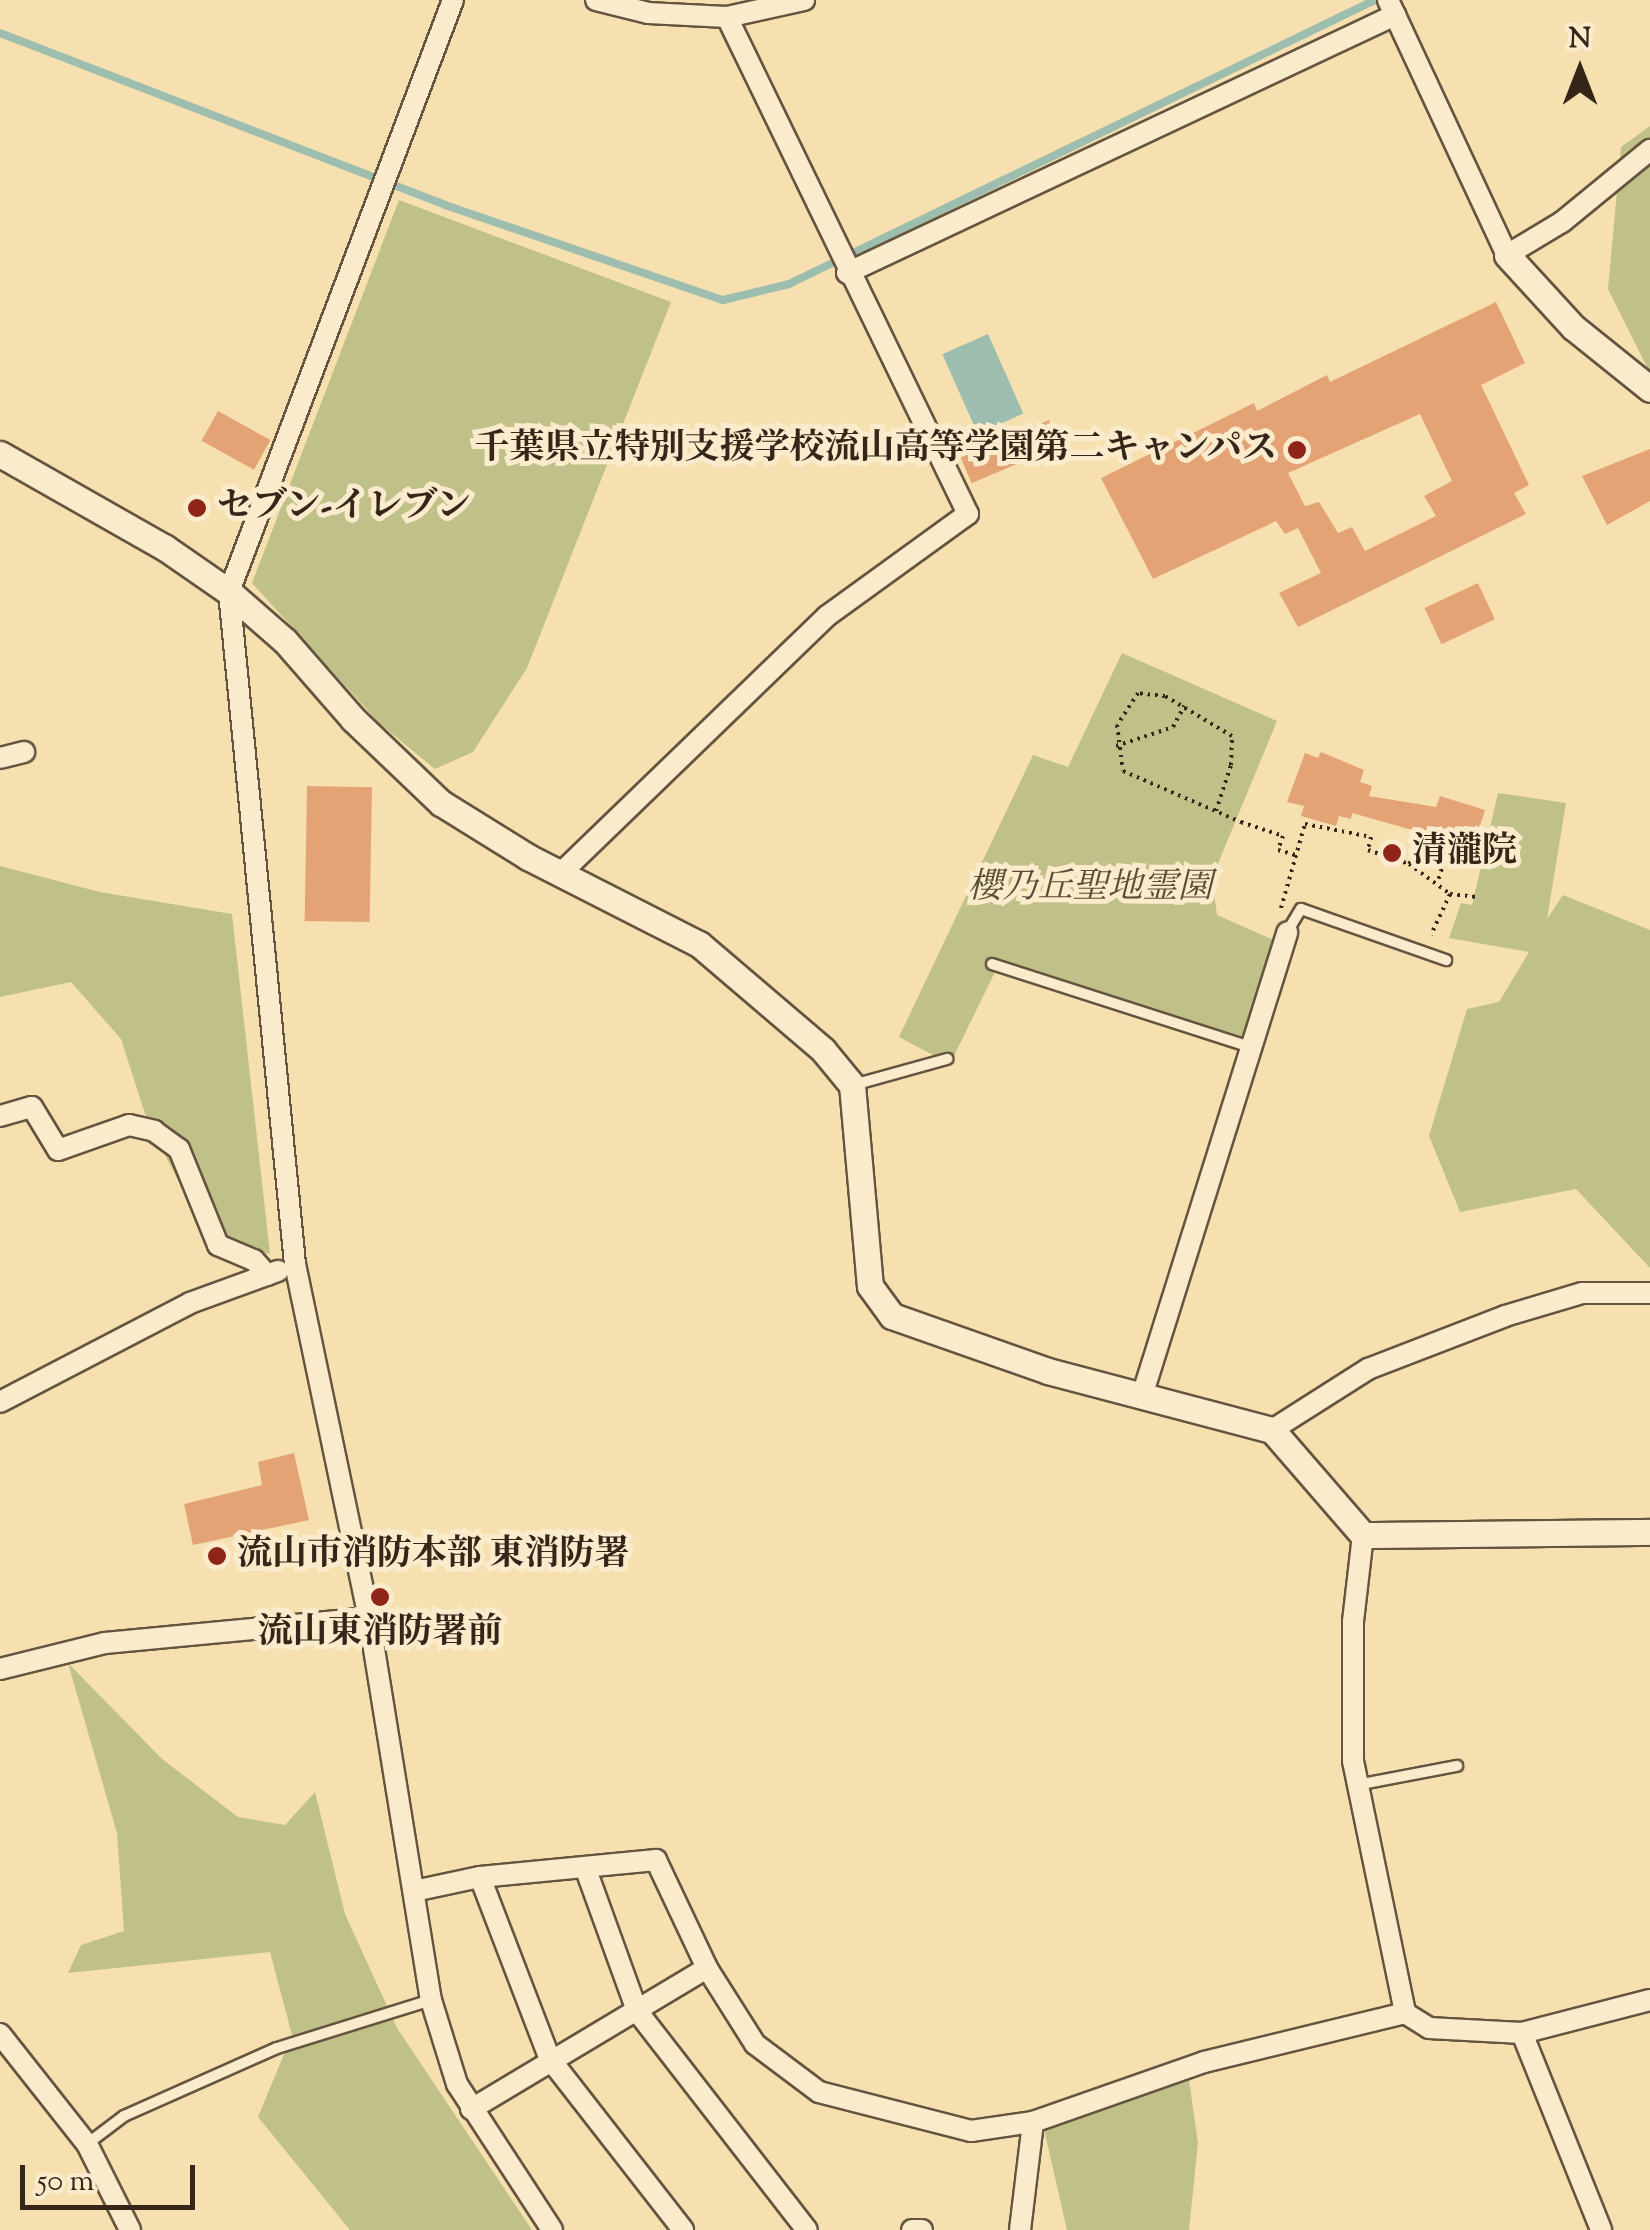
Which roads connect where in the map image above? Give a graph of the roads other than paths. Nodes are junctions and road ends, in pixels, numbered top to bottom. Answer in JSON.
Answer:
{"nodes":[{"id":1,"x":453,"y":0,"type":"edge"},
{"id":2,"x":596,"y":0,"type":"edge"},
{"id":3,"x":804,"y":0,"type":"edge"},
{"id":4,"x":1391,"y":7,"type":"edge"},
{"id":5,"x":727,"y":17,"type":"junction"},
{"id":6,"x":1650,"y":150,"type":"edge"},
{"id":7,"x":1507,"y":256,"type":"junction"},
{"id":8,"x":844,"y":269,"type":"junction"},
{"id":9,"x":1650,"y":389,"type":"edge"},
{"id":10,"x":0,"y":454,"type":"edge"},
{"id":11,"x":228,"y":592,"type":"junction"},
{"id":12,"x":24,"y":752,"type":"dead end"},
{"id":13,"x":0,"y":758,"type":"edge"},
{"id":14,"x":562,"y":872,"type":"junction"},
{"id":15,"x":1291,"y":923,"type":"joint"},
{"id":16,"x":1446,"y":960,"type":"dead end"},
{"id":17,"x":992,"y":964,"type":"dead end"},
{"id":18,"x":1252,"y":1047,"type":"junction"},
{"id":19,"x":947,"y":1058,"type":"dead end"},
{"id":20,"x":852,"y":1085,"type":"junction"},
{"id":21,"x":0,"y":1116,"type":"edge"},
{"id":22,"x":295,"y":1264,"type":"junction"},
{"id":23,"x":267,"y":1275,"type":"junction"},
{"id":24,"x":1650,"y":1294,"type":"edge"},
{"id":25,"x":1142,"y":1396,"type":"junction"},
{"id":26,"x":0,"y":1402,"type":"edge"},
{"id":27,"x":1272,"y":1430,"type":"junction"},
{"id":28,"x":1650,"y":1532,"type":"edge"},
{"id":29,"x":1363,"y":1535,"type":"junction"},
{"id":30,"x":370,"y":1618,"type":"junction"},
{"id":31,"x":0,"y":1669,"type":"edge"},
{"id":32,"x":1456,"y":1766,"type":"dead end"},
{"id":33,"x":1356,"y":1785,"type":"junction"},
{"id":34,"x":585,"y":1867,"type":"junction"},
{"id":35,"x":480,"y":1877,"type":"junction"},
{"id":36,"x":414,"y":1892,"type":"junction"},
{"id":37,"x":707,"y":1968,"type":"junction"},
{"id":38,"x":431,"y":2000,"type":"junction"},
{"id":39,"x":1650,"y":2000,"type":"edge"},
{"id":40,"x":636,"y":2011,"type":"junction"},
{"id":41,"x":1405,"y":2013,"type":"junction"},
{"id":42,"x":1522,"y":2033,"type":"junction"},
{"id":43,"x":0,"y":2034,"type":"edge"},
{"id":44,"x":550,"y":2060,"type":"junction"},
{"id":45,"x":471,"y":2110,"type":"junction"},
{"id":46,"x":1033,"y":2122,"type":"junction"},
{"id":47,"x":87,"y":2144,"type":"junction"},
{"id":48,"x":130,"y":2230,"type":"edge"},
{"id":49,"x":552,"y":2230,"type":"edge"},
{"id":50,"x":683,"y":2230,"type":"edge"},
{"id":51,"x":808,"y":2230,"type":"edge"},
{"id":52,"x":912,"y":2230,"type":"edge"},
{"id":53,"x":922,"y":2230,"type":"edge"},
{"id":54,"x":1020,"y":2230,"type":"edge"},
{"id":55,"x":1602,"y":2230,"type":"edge"}],
"edges":[{"from":1,"to":11,"type":"street"},
{"from":2,"to":5,"type":"street"},
{"from":3,"to":5,"type":"street"},
{"from":4,"to":7,"type":"street"},
{"from":4,"to":8,"type":"street"},
{"from":5,"to":8,"type":"street"},
{"from":6,"to":7,"type":"street"},
{"from":7,"to":9,"type":"street"},
{"from":8,"to":14,"type":"street"},
{"from":10,"to":11,"type":"street"},
{"from":11,"to":14,"type":"street"},
{"from":11,"to":22,"type":"street"},
{"from":12,"to":13,"type":"street"},
{"from":14,"to":20,"type":"street"},
{"from":15,"to":16,"type":"lane"},
{"from":15,"to":18,"type":"street"},
{"from":17,"to":18,"type":"lane"},
{"from":18,"to":25,"type":"street"},
{"from":19,"to":20,"type":"lane"},
{"from":20,"to":25,"type":"street"},
{"from":21,"to":23,"type":"street"},
{"from":22,"to":23,"type":"street"},
{"from":22,"to":30,"type":"street"},
{"from":23,"to":26,"type":"street"},
{"from":24,"to":27,"type":"street"},
{"from":25,"to":27,"type":"street"},
{"from":27,"to":29,"type":"street"},
{"from":28,"to":29,"type":"street"},
{"from":29,"to":33,"type":"street"},
{"from":30,"to":31,"type":"street"},
{"from":30,"to":36,"type":"street"},
{"from":32,"to":33,"type":"lane"},
{"from":33,"to":41,"type":"street"},
{"from":34,"to":35,"type":"street"},
{"from":34,"to":37,"type":"street"},
{"from":34,"to":40,"type":"street"},
{"from":35,"to":36,"type":"street"},
{"from":35,"to":44,"type":"street"},
{"from":36,"to":38,"type":"street"},
{"from":37,"to":40,"type":"street"},
{"from":37,"to":46,"type":"street"},
{"from":38,"to":45,"type":"street"},
{"from":38,"to":47,"type":"lane"},
{"from":39,"to":42,"type":"street"},
{"from":40,"to":44,"type":"street"},
{"from":40,"to":51,"type":"street"},
{"from":41,"to":42,"type":"street"},
{"from":41,"to":46,"type":"street"},
{"from":42,"to":55,"type":"street"},
{"from":43,"to":47,"type":"street"},
{"from":44,"to":45,"type":"street"},
{"from":44,"to":50,"type":"street"},
{"from":45,"to":49,"type":"street"},
{"from":46,"to":54,"type":"street"},
{"from":47,"to":48,"type":"street"},
{"from":52,"to":53,"type":"street"}]}
